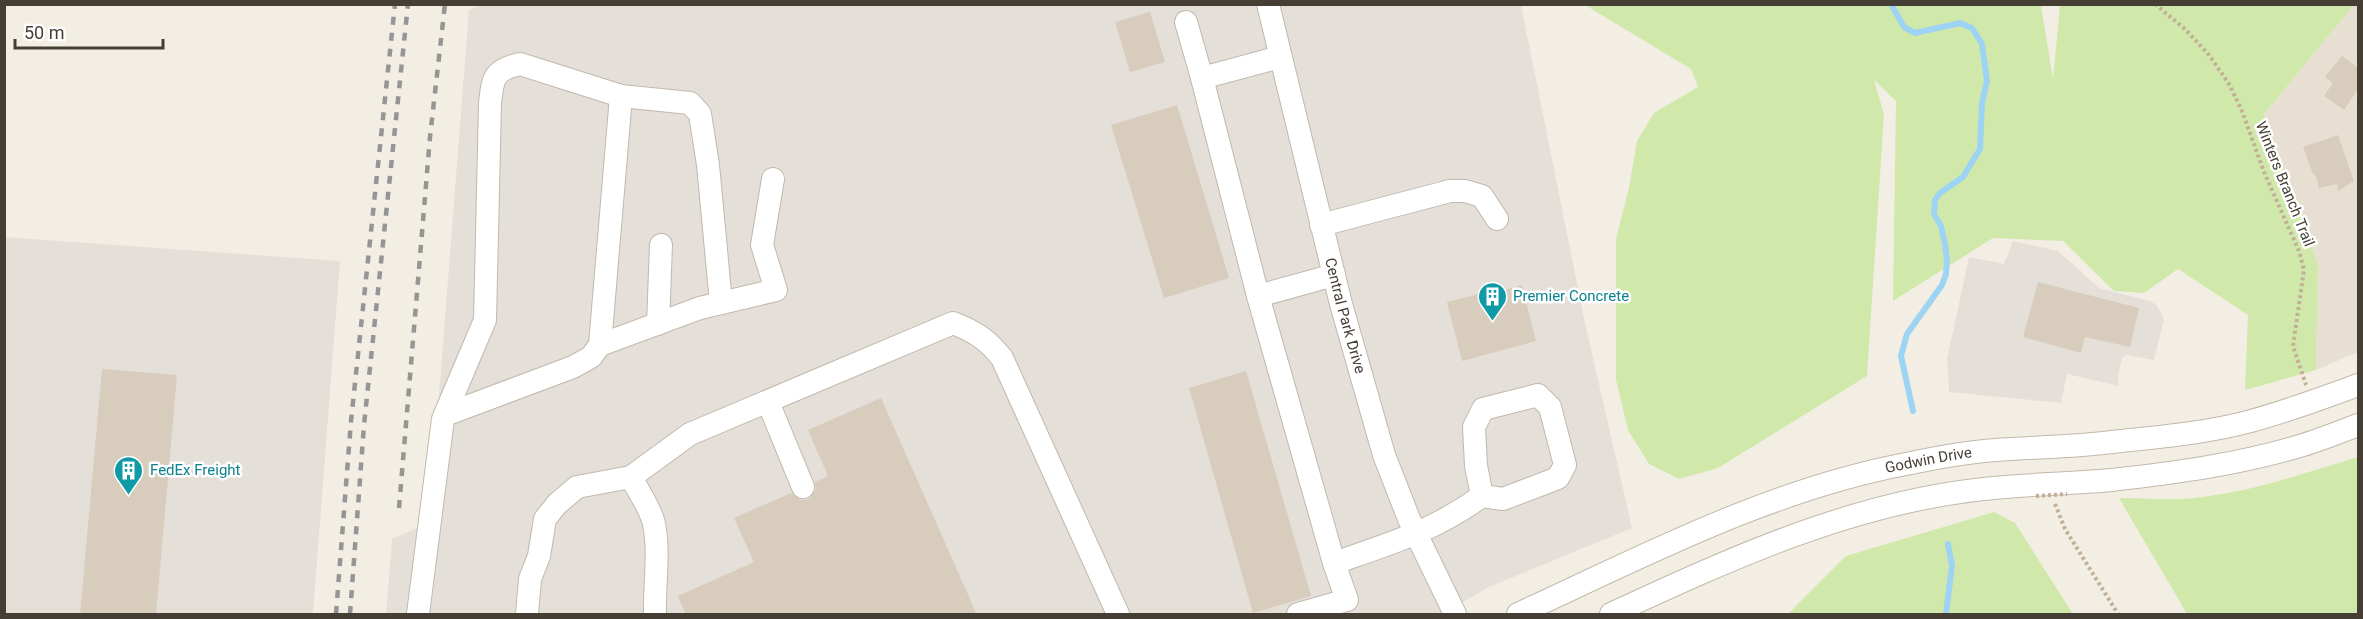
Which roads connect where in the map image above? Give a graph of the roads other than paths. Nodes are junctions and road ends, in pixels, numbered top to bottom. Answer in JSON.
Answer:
{"nodes":[{"id":1,"x":1268,"y":4,"type":"edge"},
{"id":2,"x":1186,"y":22,"type":"dead end"},
{"id":3,"x":1280,"y":57,"type":"junction"},
{"id":4,"x":1202,"y":78,"type":"junction"},
{"id":5,"x":621,"y":96,"type":"junction"},
{"id":6,"x":773,"y":179,"type":"dead end"},
{"id":7,"x":1497,"y":219,"type":"dead end"},
{"id":8,"x":1321,"y":225,"type":"junction"},
{"id":9,"x":661,"y":245,"type":"dead end"},
{"id":10,"x":1334,"y":275,"type":"junction"},
{"id":11,"x":1258,"y":296,"type":"junction"},
{"id":12,"x":721,"y":303,"type":"junction"},
{"id":13,"x":658,"y":324,"type":"junction"},
{"id":14,"x":600,"y":345,"type":"junction"},
{"id":15,"x":2358,"y":385,"type":"edge"},
{"id":16,"x":768,"y":402,"type":"junction"},
{"id":17,"x":445,"y":415,"type":"junction"},
{"id":18,"x":2358,"y":425,"type":"edge"},
{"id":19,"x":631,"y":477,"type":"junction"},
{"id":20,"x":803,"y":488,"type":"dead end"},
{"id":21,"x":1482,"y":496,"type":"junction"},
{"id":22,"x":1417,"y":535,"type":"junction"},
{"id":23,"x":539,"y":556,"type":"junction"},
{"id":24,"x":1334,"y":563,"type":"junction"},
{"id":25,"x":418,"y":615,"type":"edge"},
{"id":26,"x":527,"y":615,"type":"edge"},
{"id":27,"x":540,"y":615,"type":"edge"},
{"id":28,"x":656,"y":615,"type":"edge"},
{"id":29,"x":1118,"y":615,"type":"edge"},
{"id":30,"x":1298,"y":615,"type":"edge"},
{"id":31,"x":1455,"y":615,"type":"edge"},
{"id":32,"x":1518,"y":615,"type":"edge"},
{"id":33,"x":1611,"y":615,"type":"edge"}],
"edges":[{"from":1,"to":3,"type":"street","name":"Central Park Drive"},
{"from":2,"to":4,"type":"street"},
{"from":3,"to":4,"type":"street"},
{"from":3,"to":8,"type":"street","name":"Central Park Drive"},
{"from":4,"to":11,"type":"street"},
{"from":5,"to":12,"type":"street"},
{"from":5,"to":14,"type":"street"},
{"from":5,"to":17,"type":"street"},
{"from":6,"to":12,"type":"street"},
{"from":7,"to":8,"type":"street"},
{"from":8,"to":10,"type":"street","name":"Central Park Drive"},
{"from":9,"to":13,"type":"street"},
{"from":10,"to":11,"type":"street"},
{"from":10,"to":22,"type":"street","name":"Central Park Drive"},
{"from":11,"to":24,"type":"street"},
{"from":12,"to":13,"type":"street"},
{"from":13,"to":14,"type":"street"},
{"from":14,"to":17,"type":"street"},
{"from":15,"to":32,"type":"street","name":"Godwin Drive"},
{"from":16,"to":19,"type":"street"},
{"from":16,"to":20,"type":"street"},
{"from":16,"to":29,"type":"street"},
{"from":17,"to":25,"type":"street"},
{"from":18,"to":33,"type":"street"},
{"from":19,"to":23,"type":"street"},
{"from":19,"to":28,"type":"street"},
{"from":21,"to":21,"type":"street"},
{"from":21,"to":22,"type":"street"},
{"from":22,"to":24,"type":"street"},
{"from":22,"to":31,"type":"street","name":"Central Park Drive"},
{"from":23,"to":26,"type":"street"},
{"from":23,"to":27,"type":"street"},
{"from":24,"to":30,"type":"street"}]}
